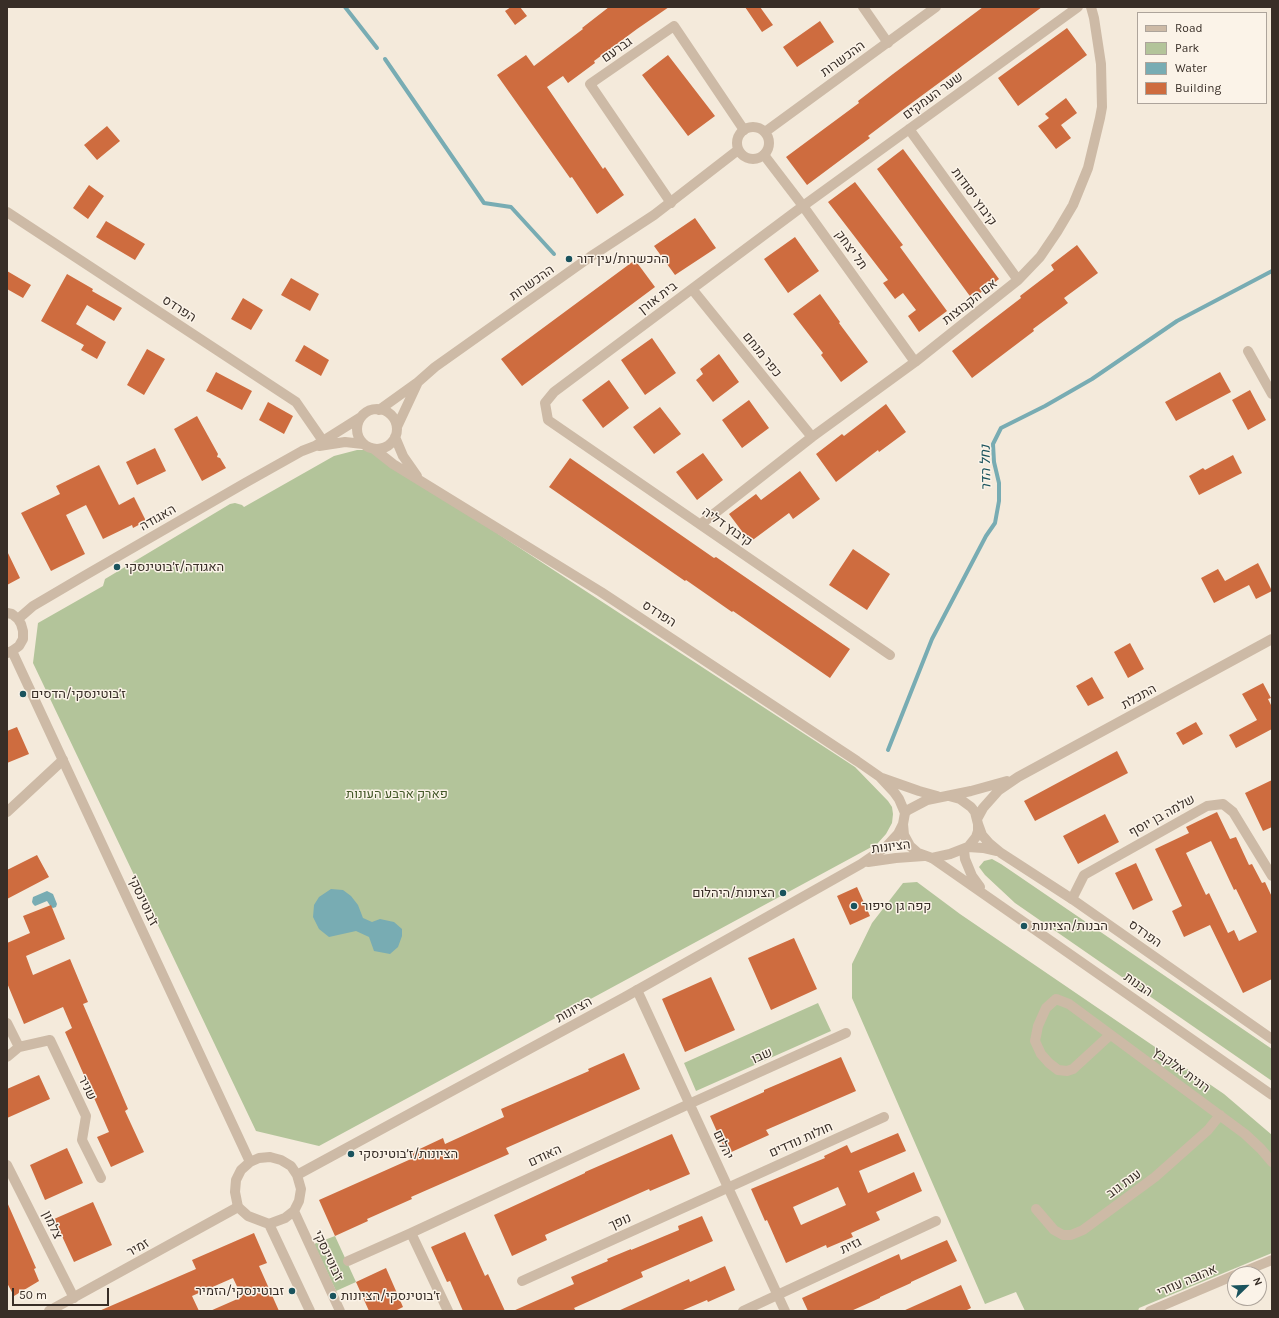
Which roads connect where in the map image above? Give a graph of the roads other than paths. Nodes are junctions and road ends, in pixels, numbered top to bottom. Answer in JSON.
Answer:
{"nodes":[{"id":1,"x":863,"y":7,"type":"edge"},
{"id":2,"x":936,"y":7,"type":"edge"},
{"id":3,"x":1078,"y":7,"type":"edge"},
{"id":4,"x":1091,"y":7,"type":"edge"},
{"id":5,"x":888,"y":42,"type":"junction"},
{"id":6,"x":909,"y":129,"type":"junction"},
{"id":7,"x":744,"y":130,"type":"junction"},
{"id":8,"x":765,"y":132,"type":"junction"},
{"id":9,"x":738,"y":150,"type":"junction"},
{"id":10,"x":764,"y":155,"type":"junction"},
{"id":11,"x":671,"y":203,"type":"junction"},
{"id":12,"x":803,"y":206,"type":"junction"},
{"id":13,"x":7,"y":212,"type":"edge"},
{"id":14,"x":1018,"y":280,"type":"junction"},
{"id":15,"x":692,"y":288,"type":"junction"},
{"id":16,"x":1248,"y":351,"type":"dead end"},
{"id":17,"x":915,"y":362,"type":"junction"},
{"id":18,"x":418,"y":382,"type":"junction"},
{"id":19,"x":1272,"y":394,"type":"edge"},
{"id":20,"x":379,"y":410,"type":"junction"},
{"id":21,"x":361,"y":417,"type":"junction"},
{"id":22,"x":548,"y":420,"type":"joint"},
{"id":23,"x":396,"y":432,"type":"junction"},
{"id":24,"x":812,"y":437,"type":"junction"},
{"id":25,"x":319,"y":444,"type":"junction"},
{"id":26,"x":364,"y":444,"type":"junction"},
{"id":27,"x":374,"y":449,"type":"junction"},
{"id":28,"x":420,"y":480,"type":"junction"},
{"id":29,"x":701,"y":524,"type":"junction"},
{"id":30,"x":7,"y":613,"type":"edge"},
{"id":31,"x":18,"y":619,"type":"junction"},
{"id":32,"x":1272,"y":639,"type":"edge"},
{"id":33,"x":9,"y":652,"type":"edge"},
{"id":34,"x":890,"y":655,"type":"dead end"},
{"id":35,"x":63,"y":760,"type":"junction"},
{"id":36,"x":880,"y":777,"type":"junction"},
{"id":37,"x":1018,"y":777,"type":"junction"},
{"id":38,"x":945,"y":796,"type":"junction"},
{"id":39,"x":7,"y":812,"type":"edge"},
{"id":40,"x":905,"y":813,"type":"junction"},
{"id":41,"x":977,"y":821,"type":"junction"},
{"id":42,"x":903,"y":824,"type":"junction"},
{"id":43,"x":966,"y":848,"type":"junction"},
{"id":44,"x":1001,"y":853,"type":"junction"},
{"id":45,"x":928,"y":857,"type":"junction"},
{"id":46,"x":860,"y":864,"type":"junction"},
{"id":47,"x":1272,"y":876,"type":"edge"},
{"id":48,"x":990,"y":897,"type":"junction"},
{"id":49,"x":1072,"y":899,"type":"junction"},
{"id":50,"x":637,"y":990,"type":"junction"},
{"id":51,"x":7,"y":1023,"type":"edge"},
{"id":52,"x":846,"y":1033,"type":"dead end"},
{"id":53,"x":1110,"y":1035,"type":"junction"},
{"id":54,"x":1272,"y":1039,"type":"edge"},
{"id":55,"x":19,"y":1047,"type":"junction"},
{"id":56,"x":7,"y":1056,"type":"edge"},
{"id":57,"x":1272,"y":1094,"type":"edge"},
{"id":58,"x":689,"y":1104,"type":"junction"},
{"id":59,"x":1220,"y":1115,"type":"junction"},
{"id":60,"x":884,"y":1117,"type":"dead end"},
{"id":61,"x":250,"y":1162,"type":"junction"},
{"id":62,"x":1272,"y":1162,"type":"edge"},
{"id":63,"x":7,"y":1165,"type":"edge"},
{"id":64,"x":298,"y":1175,"type":"junction"},
{"id":65,"x":101,"y":1178,"type":"dead end"},
{"id":66,"x":728,"y":1188,"type":"junction"},
{"id":67,"x":238,"y":1207,"type":"junction"},
{"id":68,"x":1036,"y":1209,"type":"dead end"},
{"id":69,"x":294,"y":1211,"type":"junction"},
{"id":70,"x":936,"y":1221,"type":"dead end"},
{"id":71,"x":269,"y":1224,"type":"junction"},
{"id":72,"x":411,"y":1233,"type":"junction"},
{"id":73,"x":1272,"y":1260,"type":"edge"},
{"id":74,"x":348,"y":1261,"type":"dead end"},
{"id":75,"x":1257,"y":1266,"type":"edge"},
{"id":76,"x":1227,"y":1278,"type":"edge"},
{"id":77,"x":522,"y":1281,"type":"dead end"},
{"id":78,"x":778,"y":1295,"type":"junction"},
{"id":79,"x":74,"y":1298,"type":"junction"},
{"id":80,"x":49,"y":1311,"type":"edge"},
{"id":81,"x":310,"y":1311,"type":"edge"},
{"id":82,"x":340,"y":1311,"type":"edge"},
{"id":83,"x":448,"y":1311,"type":"edge"},
{"id":84,"x":743,"y":1311,"type":"edge"},
{"id":85,"x":785,"y":1311,"type":"edge"},
{"id":86,"x":1150,"y":1311,"type":"edge"}],
"edges":[{"from":1,"to":5,"type":"street"},
{"from":2,"to":5,"type":"street","name":"ההכשרות"},
{"from":3,"to":6,"type":"street","name":"שער העמקים"},
{"from":4,"to":14,"type":"street","name":"אם הקבוצות"},
{"from":5,"to":8,"type":"street","name":"ההכשרות"},
{"from":6,"to":12,"type":"street","name":"שער העמקים"},
{"from":6,"to":14,"type":"street","name":"קיבוץ יסודות"},
{"from":7,"to":8,"type":"street"},
{"from":7,"to":9,"type":"street"},
{"from":7,"to":11,"type":"street","name":"גברעם"},
{"from":8,"to":10,"type":"street"},
{"from":9,"to":10,"type":"street"},
{"from":9,"to":11,"type":"street","name":"ההכשרות"},
{"from":10,"to":12,"type":"street","name":"תל יצחק"},
{"from":11,"to":18,"type":"street","name":"ההכשרות"},
{"from":12,"to":15,"type":"street","name":"בית אורן"},
{"from":12,"to":17,"type":"street","name":"תל יצחק"},
{"from":13,"to":25,"type":"street","name":"הפרדס"},
{"from":14,"to":17,"type":"street","name":"אם הקבוצות"},
{"from":15,"to":22,"type":"street","name":"בית אורן"},
{"from":15,"to":24,"type":"street","name":"כפר מנחם"},
{"from":16,"to":19,"type":"street"},
{"from":17,"to":24,"type":"street","name":"אם הקבוצות"},
{"from":18,"to":20,"type":"street","name":"ההכשרות"},
{"from":18,"to":23,"type":"street","name":"ההכשרות"},
{"from":20,"to":21,"type":"street"},
{"from":20,"to":23,"type":"street"},
{"from":21,"to":25,"type":"street","name":"האגודה"},
{"from":21,"to":26,"type":"street"},
{"from":22,"to":29,"type":"street","name":"קיבוץ דליה"},
{"from":23,"to":27,"type":"street"},
{"from":23,"to":28,"type":"street","name":"הפרדס"},
{"from":24,"to":29,"type":"street","name":"אם הקבוצות"},
{"from":25,"to":26,"type":"street","name":"האגודה"},
{"from":25,"to":31,"type":"street","name":"האגודה"},
{"from":26,"to":27,"type":"street"},
{"from":27,"to":28,"type":"street","name":"הפרדס"},
{"from":28,"to":36,"type":"street","name":"הפרדס"},
{"from":29,"to":34,"type":"street","name":"קיבוץ דליה"},
{"from":30,"to":31,"type":"street"},
{"from":31,"to":33,"type":"street"},
{"from":32,"to":37,"type":"street","name":"התכלת"},
{"from":33,"to":35,"type":"street","name":"ז'בוטינסקי"},
{"from":35,"to":39,"type":"street"},
{"from":35,"to":61,"type":"street","name":"ז'בוטינסקי"},
{"from":36,"to":38,"type":"street","name":"הפרדס"},
{"from":36,"to":40,"type":"street","name":"הפרדס"},
{"from":37,"to":38,"type":"street","name":"התכלת"},
{"from":37,"to":41,"type":"street","name":"התכלת"},
{"from":38,"to":40,"type":"street"},
{"from":38,"to":41,"type":"street"},
{"from":40,"to":42,"type":"street"},
{"from":41,"to":43,"type":"street"},
{"from":41,"to":44,"type":"street","name":"הפרדס"},
{"from":42,"to":45,"type":"street"},
{"from":42,"to":46,"type":"street","name":"הציונות"},
{"from":43,"to":44,"type":"street","name":"הפרדס"},
{"from":43,"to":45,"type":"street"},
{"from":43,"to":48,"type":"street","name":"הבנות"},
{"from":44,"to":49,"type":"street","name":"הפרדס"},
{"from":45,"to":46,"type":"street","name":"הציונות"},
{"from":45,"to":48,"type":"street","name":"הבנות"},
{"from":46,"to":50,"type":"street","name":"הציונות"},
{"from":47,"to":49,"type":"street","name":"שלמה בן יוסף"},
{"from":48,"to":57,"type":"street","name":"הבנות"},
{"from":49,"to":54,"type":"street","name":"הפרדס"},
{"from":50,"to":58,"type":"street","name":"יהלום"},
{"from":50,"to":64,"type":"street","name":"הציונות"},
{"from":51,"to":55,"type":"street"},
{"from":52,"to":58,"type":"street","name":"שבו"},
{"from":53,"to":53,"type":"street","name":"רונית אלקבץ"},
{"from":53,"to":59,"type":"street","name":"רונית אלקבץ"},
{"from":55,"to":56,"type":"street"},
{"from":55,"to":65,"type":"street","name":"שניר"},
{"from":58,"to":66,"type":"street","name":"יהלום"},
{"from":58,"to":72,"type":"street","name":"האודם"},
{"from":59,"to":62,"type":"street","name":"רונית אלקבץ"},
{"from":59,"to":68,"type":"street","name":"ענת גוב"},
{"from":60,"to":66,"type":"street","name":"חולות נודדים"},
{"from":61,"to":64,"type":"street"},
{"from":61,"to":67,"type":"street"},
{"from":63,"to":79,"type":"street","name":"צלמון"},
{"from":64,"to":69,"type":"street"},
{"from":66,"to":77,"type":"street","name":"נופך"},
{"from":66,"to":78,"type":"street","name":"יהלום"},
{"from":67,"to":71,"type":"street"},
{"from":67,"to":79,"type":"street","name":"זמיר"},
{"from":69,"to":71,"type":"street"},
{"from":69,"to":82,"type":"street","name":"ז'בוטינסקי"},
{"from":70,"to":78,"type":"street","name":"גזית"},
{"from":71,"to":81,"type":"street"},
{"from":72,"to":74,"type":"street","name":"האודם"},
{"from":72,"to":83,"type":"street"},
{"from":73,"to":75,"type":"street","name":"אהובה עוזרי"},
{"from":76,"to":86,"type":"street","name":"אהובה עוזרי"},
{"from":78,"to":84,"type":"street","name":"גזית"},
{"from":78,"to":85,"type":"street","name":"יהלום"},
{"from":79,"to":80,"type":"street","name":"זמיר"}]}
